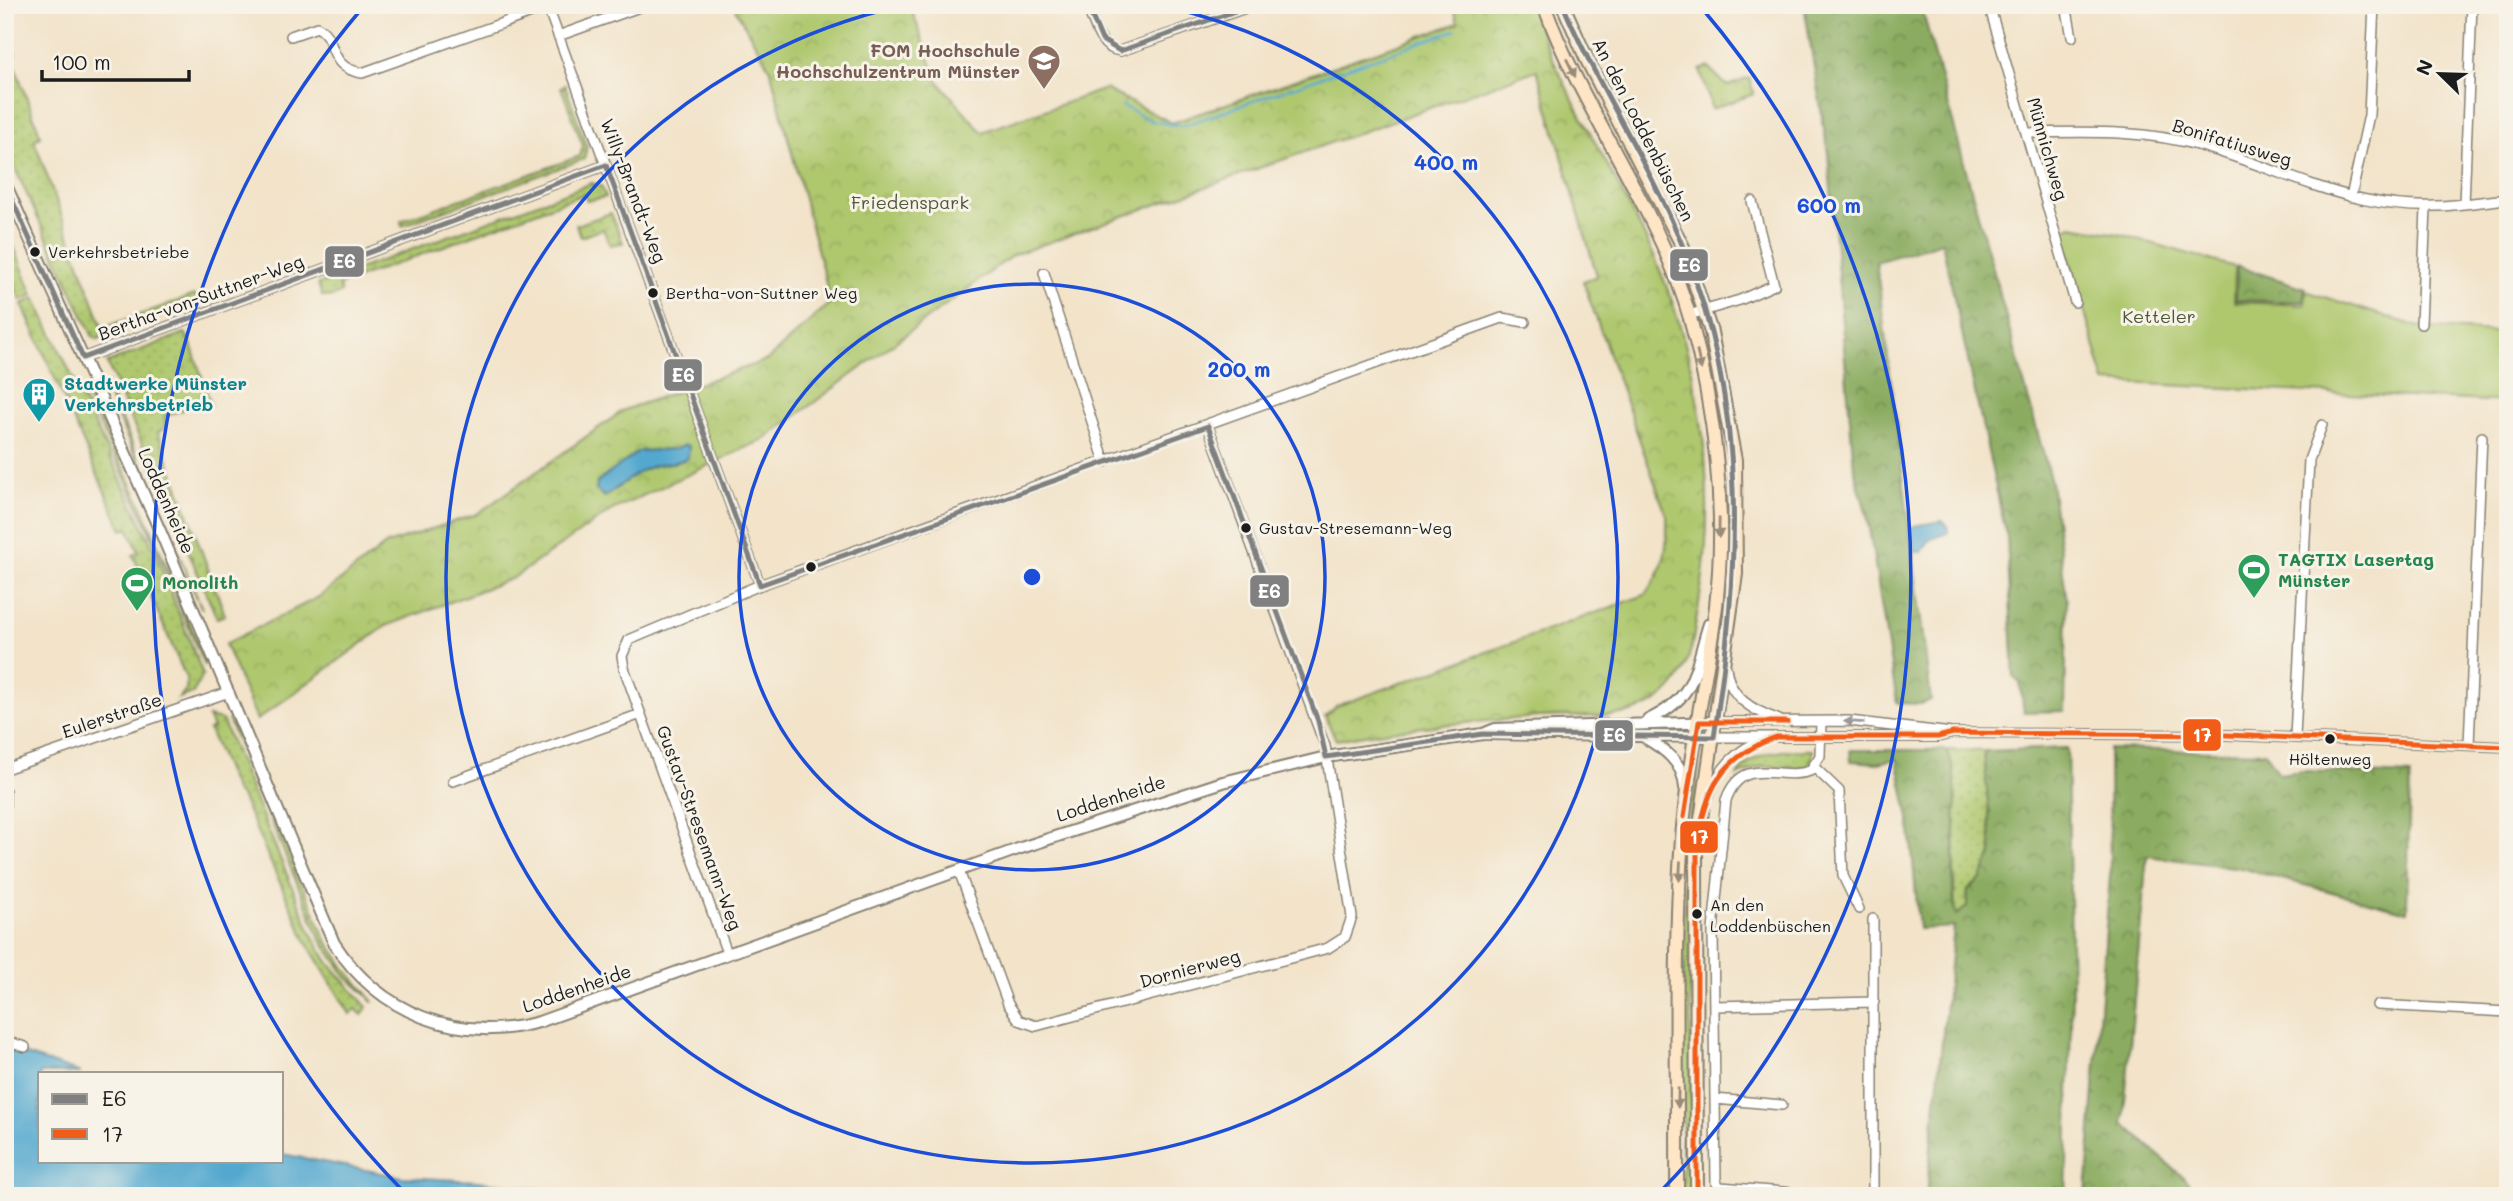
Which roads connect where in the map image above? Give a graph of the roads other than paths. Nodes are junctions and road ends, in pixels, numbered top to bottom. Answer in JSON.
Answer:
{"nodes":[{"id":1,"x":645,"y":5,"type":"edge"},
{"id":2,"x":1087,"y":5,"type":"edge"},
{"id":3,"x":1254,"y":5,"type":"edge"},
{"id":4,"x":1544,"y":5,"type":"edge"},
{"id":5,"x":1563,"y":5,"type":"edge"},
{"id":6,"x":1989,"y":5,"type":"edge"},
{"id":7,"x":2066,"y":5,"type":"edge"},
{"id":8,"x":2374,"y":5,"type":"edge"},
{"id":9,"x":2472,"y":5,"type":"edge"},
{"id":10,"x":548,"y":6,"type":"edge"},
{"id":11,"x":291,"y":36,"type":"dead end"},
{"id":12,"x":558,"y":36,"type":"junction"},
{"id":13,"x":2072,"y":37,"type":"dead end"},
{"id":14,"x":2026,"y":133,"type":"junction"},
{"id":15,"x":606,"y":165,"type":"junction"},
{"id":16,"x":5,"y":183,"type":"edge"},
{"id":17,"x":2351,"y":197,"type":"junction"},
{"id":18,"x":2498,"y":200,"type":"dead end"},
{"id":19,"x":1752,"y":201,"type":"dead end"},
{"id":20,"x":2464,"y":204,"type":"junction"},
{"id":21,"x":2427,"y":209,"type":"junction"},
{"id":22,"x":1044,"y":273,"type":"dead end"},
{"id":23,"x":2075,"y":302,"type":"dead end"},
{"id":24,"x":1706,"y":310,"type":"junction"},
{"id":25,"x":1689,"y":315,"type":"junction"},
{"id":26,"x":1525,"y":323,"type":"dead end"},
{"id":27,"x":2421,"y":324,"type":"dead end"},
{"id":28,"x":83,"y":358,"type":"junction"},
{"id":29,"x":2322,"y":425,"type":"dead end"},
{"id":30,"x":1208,"y":426,"type":"junction"},
{"id":31,"x":2482,"y":437,"type":"dead end"},
{"id":32,"x":1105,"y":462,"type":"junction"},
{"id":33,"x":760,"y":585,"type":"junction"},
{"id":34,"x":1716,"y":604,"type":"junction"},
{"id":35,"x":1726,"y":662,"type":"junction"},
{"id":36,"x":229,"y":692,"type":"junction"},
{"id":37,"x":641,"y":714,"type":"junction"},
{"id":38,"x":1717,"y":722,"type":"junction"},
{"id":39,"x":1782,"y":722,"type":"junction"},
{"id":40,"x":1821,"y":722,"type":"junction"},
{"id":41,"x":1642,"y":723,"type":"junction"},
{"id":42,"x":1698,"y":729,"type":"junction"},
{"id":43,"x":1953,"y":733,"type":"junction"},
{"id":44,"x":1483,"y":734,"type":"junction"},
{"id":45,"x":1640,"y":735,"type":"junction"},
{"id":46,"x":1714,"y":737,"type":"junction"},
{"id":47,"x":1776,"y":737,"type":"junction"},
{"id":48,"x":1821,"y":737,"type":"junction"},
{"id":49,"x":2295,"y":737,"type":"junction"},
{"id":50,"x":2469,"y":745,"type":"junction"},
{"id":51,"x":2508,"y":747,"type":"edge"},
{"id":52,"x":1326,"y":757,"type":"junction"},
{"id":53,"x":1814,"y":767,"type":"junction"},
{"id":54,"x":5,"y":769,"type":"edge"},
{"id":55,"x":453,"y":781,"type":"dead end"},
{"id":56,"x":5,"y":791,"type":"edge"},
{"id":57,"x":1686,"y":803,"type":"junction"},
{"id":58,"x":1700,"y":818,"type":"junction"},
{"id":59,"x":5,"y":826,"type":"edge"},
{"id":60,"x":959,"y":871,"type":"junction"},
{"id":61,"x":1859,"y":909,"type":"dead end"},
{"id":62,"x":1874,"y":919,"type":"dead end"},
{"id":63,"x":727,"y":953,"type":"junction"},
{"id":64,"x":1874,"y":1002,"type":"junction"},
{"id":65,"x":2377,"y":1005,"type":"dead end"},
{"id":66,"x":1714,"y":1006,"type":"junction"},
{"id":67,"x":2508,"y":1012,"type":"edge"},
{"id":68,"x":5,"y":1041,"type":"edge"},
{"id":69,"x":25,"y":1046,"type":"dead end"},
{"id":70,"x":1715,"y":1099,"type":"junction"},
{"id":71,"x":1782,"y":1105,"type":"dead end"},
{"id":72,"x":1677,"y":1196,"type":"edge"},
{"id":73,"x":1697,"y":1196,"type":"edge"},
{"id":74,"x":1835,"y":1196,"type":"edge"},
{"id":75,"x":1874,"y":1196,"type":"edge"}],
"edges":[{"from":1,"to":12,"type":"street"},
{"from":2,"to":3,"type":"street"},
{"from":4,"to":25,"type":"main road","name":"An den Loddenbüschen","one_way":true},
{"from":5,"to":24,"type":"main road","name":"An den Loddenbüschen"},
{"from":6,"to":14,"type":"street","name":"Münnichweg"},
{"from":7,"to":13,"type":"street"},
{"from":8,"to":17,"type":"street"},
{"from":9,"to":20,"type":"street"},
{"from":10,"to":11,"type":"street"},
{"from":10,"to":12,"type":"street","name":"Willy-Brandt-Weg"},
{"from":12,"to":15,"type":"street","name":"Willy-Brandt-Weg"},
{"from":14,"to":17,"type":"street","name":"Bonifatiusweg"},
{"from":14,"to":23,"type":"street","name":"Münnichweg"},
{"from":15,"to":28,"type":"street","name":"Bertha-von-Suttner-Weg"},
{"from":15,"to":33,"type":"street","name":"Willy-Brandt-Weg"},
{"from":16,"to":28,"type":"street","name":"Loddenheide"},
{"from":17,"to":21,"type":"street","name":"Bonifatiusweg"},
{"from":18,"to":20,"type":"street","name":"Bonifatiusweg"},
{"from":19,"to":24,"type":"street"},
{"from":20,"to":21,"type":"street","name":"Bonifatiusweg"},
{"from":21,"to":27,"type":"street"},
{"from":22,"to":32,"type":"street"},
{"from":24,"to":25,"type":"street"},
{"from":24,"to":35,"type":"main road","name":"An den Loddenbüschen"},
{"from":25,"to":34,"type":"main road","name":"An den Loddenbüschen","one_way":true},
{"from":26,"to":30,"type":"street","name":"Gustav-Stresemann-Weg"},
{"from":28,"to":36,"type":"street","name":"Loddenheide"},
{"from":29,"to":49,"type":"street"},
{"from":30,"to":32,"type":"street","name":"Gustav-Stresemann-Weg"},
{"from":30,"to":52,"type":"street"},
{"from":31,"to":50,"type":"street"},
{"from":32,"to":33,"type":"street","name":"Gustav-Stresemann-Weg"},
{"from":33,"to":37,"type":"street","name":"Gustav-Stresemann-Weg"},
{"from":34,"to":41,"type":"street"},
{"from":34,"to":42,"type":"main road","name":"An den Loddenbüschen"},
{"from":35,"to":38,"type":"main road","name":"An den Loddenbüschen"},
{"from":35,"to":39,"type":"street"},
{"from":36,"to":54,"type":"street","name":"Eulerstraße"},
{"from":36,"to":63,"type":"street","name":"Loddenheide"},
{"from":37,"to":55,"type":"street","name":"Gustav-Stresemann-Weg"},
{"from":37,"to":63,"type":"street","name":"Gustav-Stresemann-Weg"},
{"from":38,"to":39,"type":"street"},
{"from":38,"to":42,"type":"street","name":"Loddenheide"},
{"from":38,"to":46,"type":"main road","name":"An den Loddenbüschen"},
{"from":39,"to":40,"type":"street"},
{"from":43,"to":40,"type":"street","one_way":true},
{"from":40,"to":48,"type":"street"},
{"from":41,"to":42,"type":"street","name":"Loddenheide"},
{"from":41,"to":44,"type":"street","name":"Loddenheide"},
{"from":42,"to":45,"type":"street","name":"Loddenheide"},
{"from":42,"to":46,"type":"street","name":"Loddenheide"},
{"from":42,"to":57,"type":"main road","name":"An den Loddenbüschen"},
{"from":43,"to":48,"type":"street"},
{"from":43,"to":49,"type":"street"},
{"from":44,"to":45,"type":"street","name":"Loddenheide"},
{"from":44,"to":52,"type":"street","name":"Loddenheide"},
{"from":45,"to":57,"type":"street"},
{"from":46,"to":47,"type":"street"},
{"from":46,"to":58,"type":"main road","name":"An den Loddenbüschen"},
{"from":47,"to":48,"type":"street"},
{"from":47,"to":58,"type":"street"},
{"from":48,"to":53,"type":"street"},
{"from":49,"to":50,"type":"street"},
{"from":50,"to":51,"type":"street"},
{"from":52,"to":60,"type":"street","name":"Loddenheide"},
{"from":52,"to":60,"type":"street","name":"Dornierweg"},
{"from":53,"to":61,"type":"street"},
{"from":53,"to":66,"type":"street"},
{"from":56,"to":59,"type":"street"},
{"from":57,"to":72,"type":"main road","name":"An den Loddenbüschen","one_way":true},
{"from":58,"to":73,"type":"main road","name":"An den Loddenbüschen"},
{"from":60,"to":63,"type":"street","name":"Loddenheide"},
{"from":62,"to":64,"type":"street"},
{"from":64,"to":66,"type":"street"},
{"from":64,"to":75,"type":"street"},
{"from":65,"to":67,"type":"street"},
{"from":66,"to":70,"type":"street"},
{"from":68,"to":69,"type":"street"},
{"from":70,"to":71,"type":"street"},
{"from":70,"to":74,"type":"street"}]}
